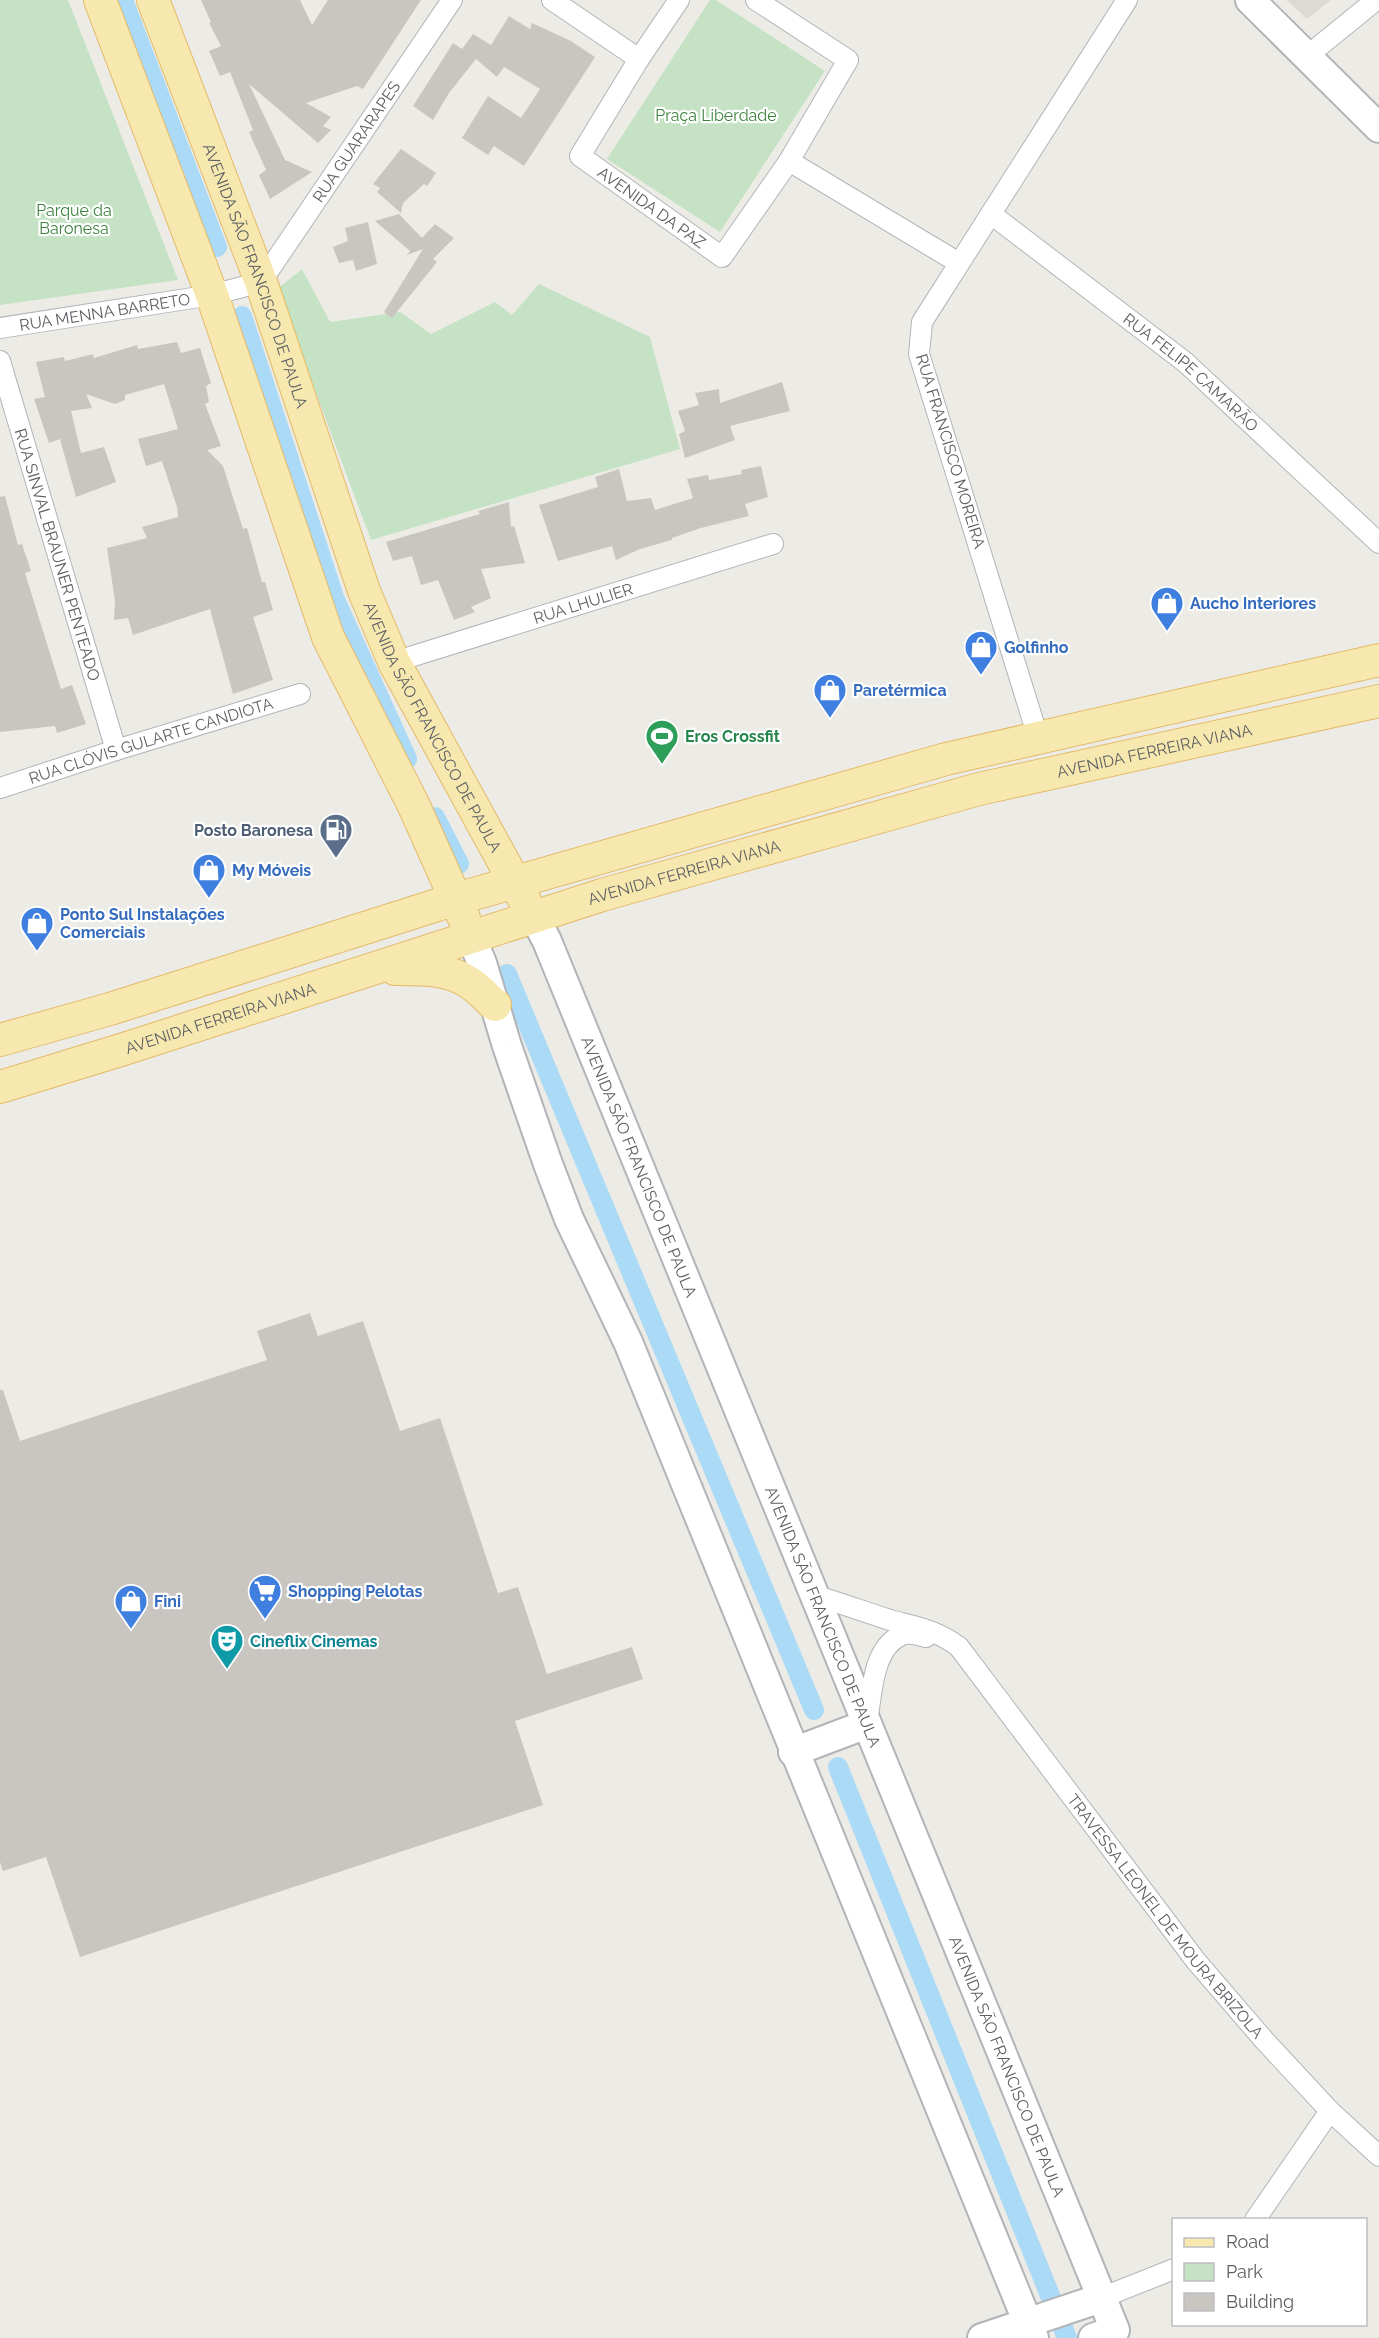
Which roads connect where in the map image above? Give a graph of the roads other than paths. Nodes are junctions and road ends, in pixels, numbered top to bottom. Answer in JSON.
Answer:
{"nodes":[{"id":1,"x":100,"y":0,"type":"edge"},
{"id":2,"x":153,"y":0,"type":"edge"},
{"id":3,"x":452,"y":0,"type":"edge"},
{"id":4,"x":552,"y":0,"type":"edge"},
{"id":5,"x":679,"y":0,"type":"edge"},
{"id":6,"x":756,"y":0,"type":"edge"},
{"id":7,"x":1127,"y":0,"type":"edge"},
{"id":8,"x":1250,"y":0,"type":"edge"},
{"id":9,"x":1376,"y":0,"type":"edge"},
{"id":10,"x":1306,"y":57,"type":"junction"},
{"id":11,"x":639,"y":59,"type":"junction"},
{"id":12,"x":1379,"y":128,"type":"edge"},
{"id":13,"x":789,"y":161,"type":"junction"},
{"id":14,"x":991,"y":214,"type":"junction"},
{"id":15,"x":959,"y":263,"type":"junction"},
{"id":16,"x":261,"y":282,"type":"junction"},
{"id":17,"x":212,"y":295,"type":"junction"},
{"id":18,"x":0,"y":328,"type":"edge"},
{"id":19,"x":0,"y":361,"type":"edge"},
{"id":20,"x":1379,"y":543,"type":"edge"},
{"id":21,"x":773,"y":544,"type":"dead end"},
{"id":22,"x":1379,"y":660,"type":"edge"},
{"id":23,"x":394,"y":662,"type":"junction"},
{"id":24,"x":300,"y":694,"type":"dead end"},
{"id":25,"x":1379,"y":701,"type":"edge"},
{"id":26,"x":1038,"y":737,"type":"junction"},
{"id":27,"x":116,"y":750,"type":"junction"},
{"id":28,"x":460,"y":784,"type":"junction"},
{"id":29,"x":0,"y":788,"type":"edge"},
{"id":30,"x":412,"y":801,"type":"junction"},
{"id":31,"x":515,"y":882,"type":"junction"},
{"id":32,"x":456,"y":899,"type":"junction"},
{"id":33,"x":534,"y":916,"type":"junction"},
{"id":34,"x":471,"y":937,"type":"junction"},
{"id":35,"x":373,"y":969,"type":"junction"},
{"id":36,"x":495,"y":1005,"type":"junction"},
{"id":37,"x":0,"y":1040,"type":"edge"},
{"id":38,"x":0,"y":1087,"type":"edge"},
{"id":39,"x":814,"y":1595,"type":"junction"},
{"id":40,"x":971,"y":1660,"type":"junction"},
{"id":41,"x":858,"y":1727,"type":"junction"},
{"id":42,"x":799,"y":1749,"type":"junction"},
{"id":43,"x":1330,"y":2111,"type":"junction"},
{"id":44,"x":1379,"y":2156,"type":"edge"},
{"id":45,"x":1256,"y":2218,"type":"edge"},
{"id":46,"x":1172,"y":2269,"type":"edge"},
{"id":47,"x":1142,"y":2282,"type":"junction"},
{"id":48,"x":1090,"y":2302,"type":"junction"},
{"id":49,"x":1035,"y":2327,"type":"edge"},
{"id":50,"x":1106,"y":2336,"type":"edge"},
{"id":51,"x":982,"y":2338,"type":"edge"}],
"edges":[{"from":1,"to":17,"type":"main road"},
{"from":2,"to":16,"type":"main road","name":"AVENIDA SÃO FRANCISCO DE PAULA"},
{"from":3,"to":16,"type":"street","name":"RUA GUARARAPES"},
{"from":4,"to":11,"type":"street"},
{"from":5,"to":11,"type":"street","name":"AVENIDA DA PAZ"},
{"from":6,"to":13,"type":"street","name":"AVENIDA DA PAZ"},
{"from":7,"to":14,"type":"street","name":"RUA FRANCISCO MOREIRA"},
{"from":8,"to":10,"type":"street"},
{"from":9,"to":10,"type":"street"},
{"from":10,"to":12,"type":"street"},
{"from":11,"to":13,"type":"street","name":"AVENIDA DA PAZ"},
{"from":13,"to":15,"type":"street"},
{"from":14,"to":15,"type":"street","name":"RUA FRANCISCO MOREIRA"},
{"from":14,"to":20,"type":"street","name":"RUA FELIPE CAMARÃO"},
{"from":15,"to":26,"type":"street","name":"RUA FRANCISCO MOREIRA"},
{"from":16,"to":17,"type":"street","name":"RUA MENNA BARRETO"},
{"from":16,"to":23,"type":"main road","name":"AVENIDA SÃO FRANCISCO DE PAULA"},
{"from":17,"to":18,"type":"street","name":"RUA MENNA BARRETO"},
{"from":17,"to":30,"type":"main road"},
{"from":19,"to":27,"type":"street","name":"RUA SINVAL BRAUNER PENTEADO"},
{"from":21,"to":23,"type":"street","name":"RUA LHULIER"},
{"from":22,"to":26,"type":"main road"},
{"from":23,"to":28,"type":"main road","name":"AVENIDA SÃO FRANCISCO DE PAULA"},
{"from":24,"to":27,"type":"street","name":"RUA CLÓVIS GULARTE CANDIOTA"},
{"from":25,"to":33,"type":"main road","name":"AVENIDA FERREIRA VIANA"},
{"from":26,"to":31,"type":"main road"},
{"from":27,"to":29,"type":"street","name":"RUA CLÓVIS GULARTE CANDIOTA"},
{"from":28,"to":30,"type":"main road"},
{"from":28,"to":31,"type":"main road","name":"AVENIDA SÃO FRANCISCO DE PAULA"},
{"from":30,"to":32,"type":"main road"},
{"from":31,"to":32,"type":"main road"},
{"from":31,"to":33,"type":"main road","name":"AVENIDA SÃO FRANCISCO DE PAULA"},
{"from":32,"to":34,"type":"main road"},
{"from":32,"to":37,"type":"main road"},
{"from":33,"to":34,"type":"main road","name":"AVENIDA FERREIRA VIANA"},
{"from":33,"to":39,"type":"street","name":"AVENIDA SÃO FRANCISCO DE PAULA"},
{"from":34,"to":35,"type":"main road","name":"AVENIDA FERREIRA VIANA"},
{"from":34,"to":36,"type":"street"},
{"from":35,"to":36,"type":"main road"},
{"from":35,"to":38,"type":"main road","name":"AVENIDA FERREIRA VIANA"},
{"from":36,"to":42,"type":"street"},
{"from":39,"to":40,"type":"street","name":"TRAVESSA LEONEL DE MOURA BRIZOLA"},
{"from":39,"to":41,"type":"street","name":"AVENIDA SÃO FRANCISCO DE PAULA"},
{"from":40,"to":41,"type":"street","name":"TRAVESSA LEONEL DE MOURA BRIZOLA"},
{"from":40,"to":43,"type":"street","name":"TRAVESSA LEONEL DE MOURA BRIZOLA"},
{"from":41,"to":42,"type":"street"},
{"from":41,"to":48,"type":"street","name":"AVENIDA SÃO FRANCISCO DE PAULA"},
{"from":42,"to":49,"type":"street"},
{"from":43,"to":44,"type":"street","name":"TRAVESSA LEONEL DE MOURA BRIZOLA"},
{"from":43,"to":45,"type":"street"},
{"from":46,"to":47,"type":"street"},
{"from":47,"to":48,"type":"street"},
{"from":47,"to":50,"type":"street"},
{"from":48,"to":49,"type":"street"},
{"from":48,"to":50,"type":"street","name":"AVENIDA SÃO FRANCISCO DE PAULA"},
{"from":49,"to":51,"type":"street"}]}
